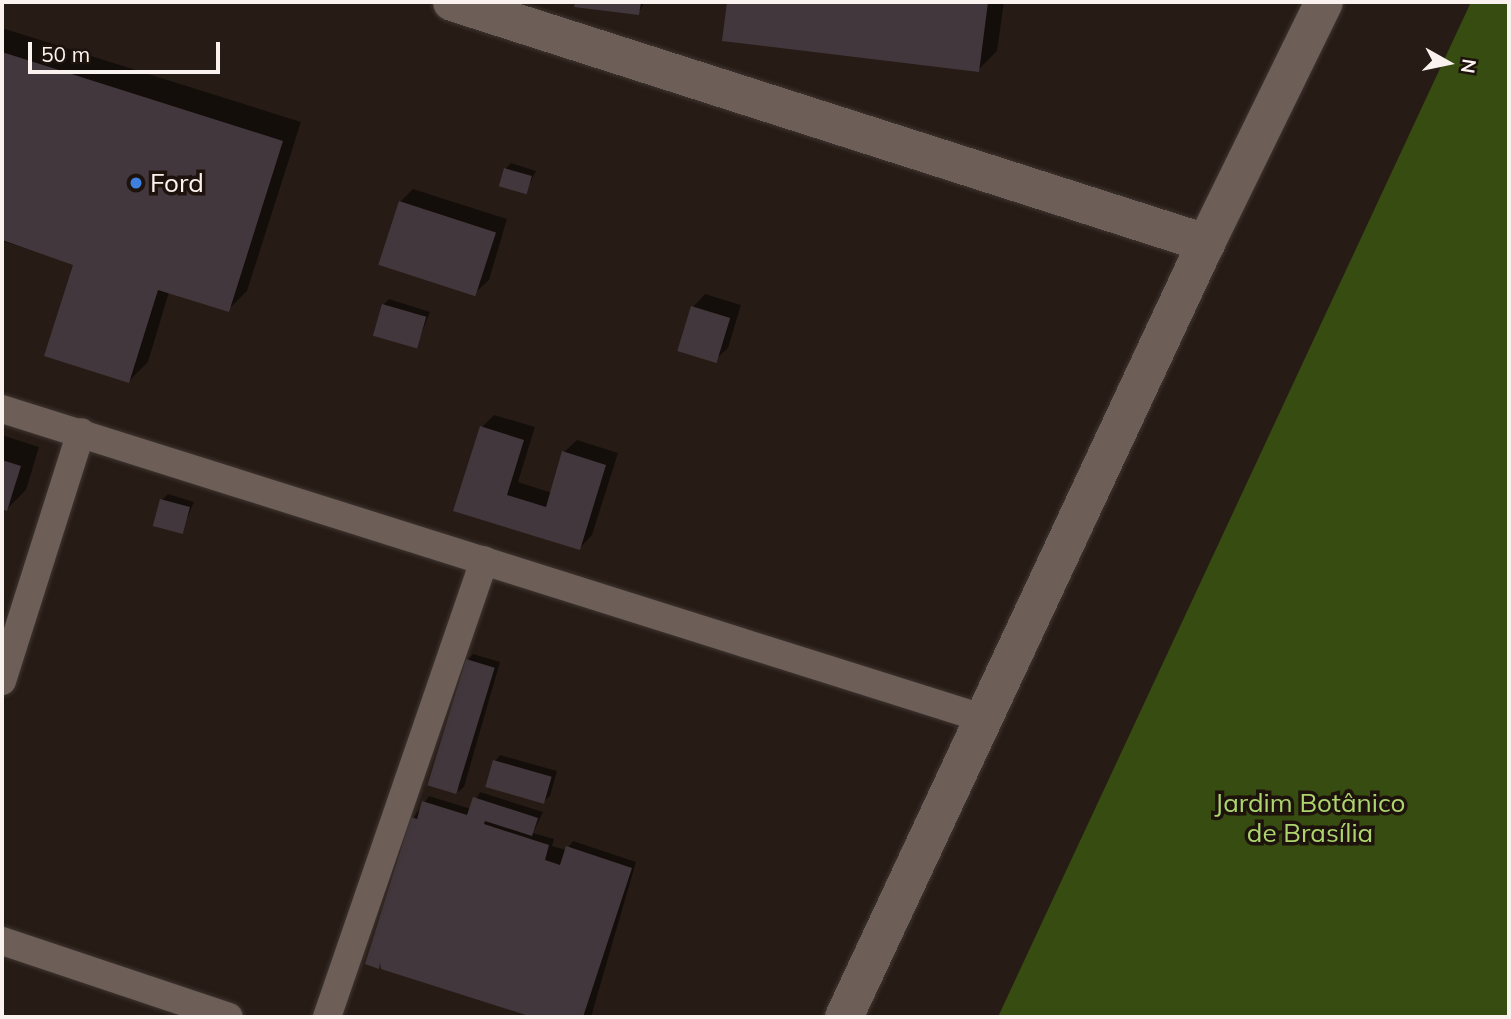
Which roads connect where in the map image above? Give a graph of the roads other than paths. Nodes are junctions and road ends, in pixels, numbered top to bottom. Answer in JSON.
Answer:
{"nodes":[{"id":1,"x":452,"y":2,"type":"edge"},
{"id":2,"x":1324,"y":2,"type":"edge"},
{"id":3,"x":1206,"y":243,"type":"junction"},
{"id":4,"x":2,"y":409,"type":"edge"},
{"id":5,"x":81,"y":432,"type":"junction"},
{"id":6,"x":484,"y":560,"type":"junction"},
{"id":7,"x":2,"y":681,"type":"edge"},
{"id":8,"x":982,"y":718,"type":"junction"},
{"id":9,"x":2,"y":941,"type":"edge"},
{"id":10,"x":229,"y":1017,"type":"edge"},
{"id":11,"x":327,"y":1017,"type":"edge"},
{"id":12,"x":844,"y":1017,"type":"edge"}],
"edges":[{"from":1,"to":3,"type":"main road"},
{"from":2,"to":3,"type":"main road"},
{"from":3,"to":8,"type":"main road"},
{"from":4,"to":5,"type":"street"},
{"from":5,"to":6,"type":"street"},
{"from":5,"to":7,"type":"street"},
{"from":6,"to":8,"type":"street"},
{"from":6,"to":11,"type":"street"},
{"from":8,"to":12,"type":"main road"},
{"from":9,"to":10,"type":"street"}]}
